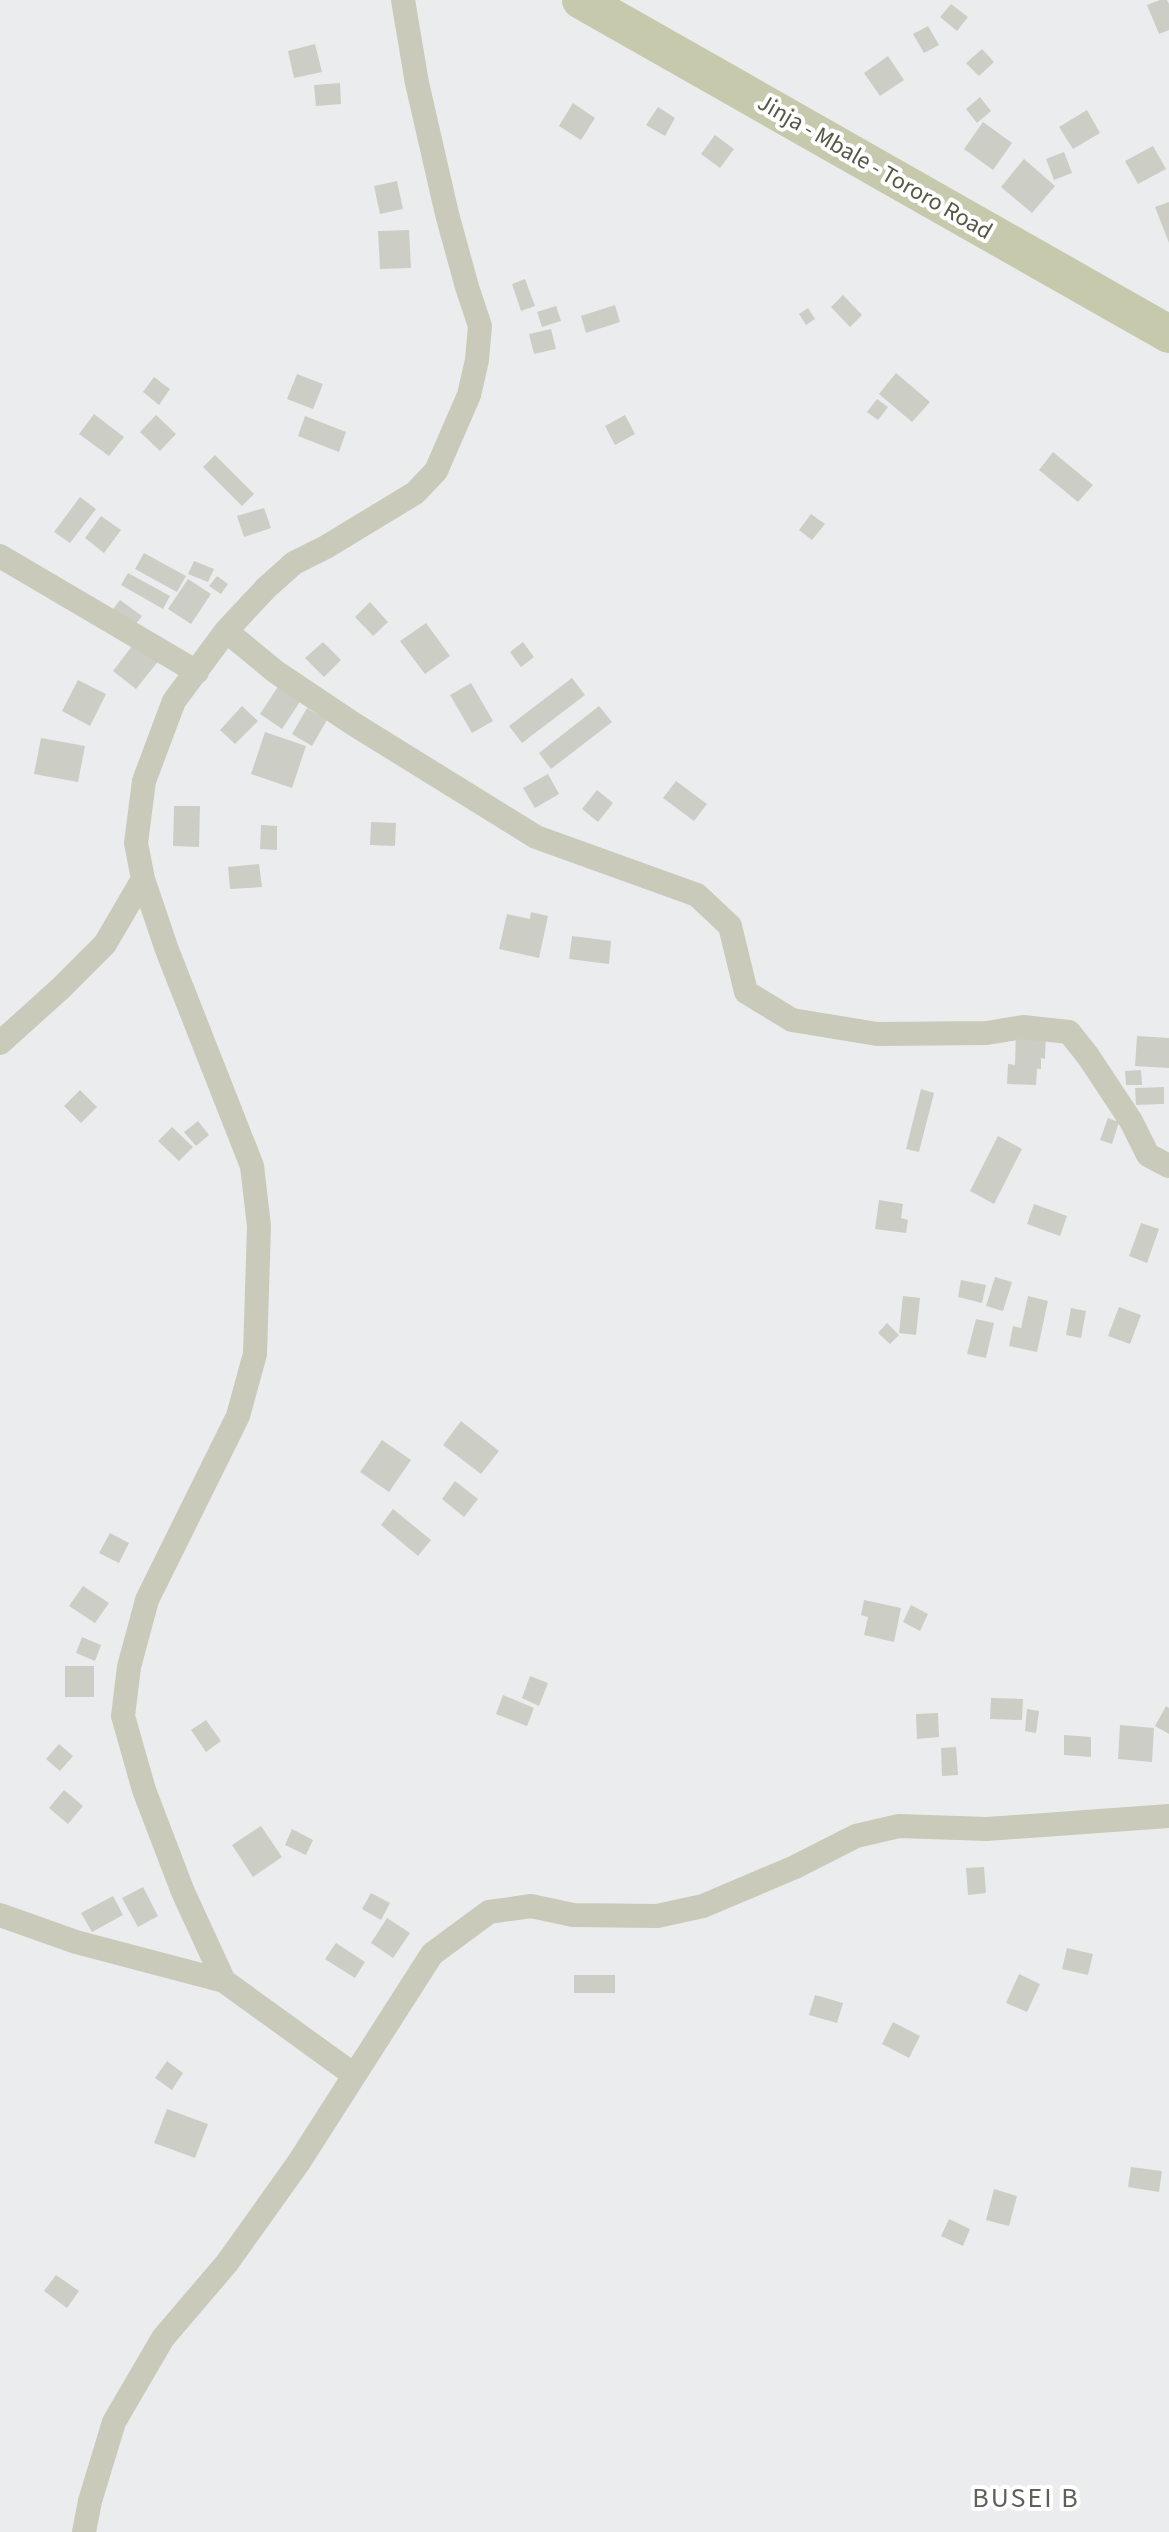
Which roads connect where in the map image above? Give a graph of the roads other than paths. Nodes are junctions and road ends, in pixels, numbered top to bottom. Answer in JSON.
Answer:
{"nodes":[{"id":1,"x":403,"y":0,"type":"edge"},
{"id":2,"x":581,"y":0,"type":"edge"},
{"id":3,"x":1169,"y":334,"type":"edge"},
{"id":4,"x":0,"y":556,"type":"edge"},
{"id":5,"x":226,"y":631,"type":"junction"},
{"id":6,"x":197,"y":672,"type":"junction"},
{"id":7,"x":143,"y":879,"type":"junction"},
{"id":8,"x":0,"y":1043,"type":"edge"},
{"id":9,"x":1169,"y":1166,"type":"edge"},
{"id":10,"x":1169,"y":1816,"type":"edge"},
{"id":11,"x":0,"y":1915,"type":"edge"},
{"id":12,"x":224,"y":1981,"type":"junction"},
{"id":13,"x":354,"y":2075,"type":"junction"},
{"id":14,"x":84,"y":2532,"type":"edge"}],
"edges":[{"from":1,"to":5,"type":"street"},
{"from":2,"to":3,"type":"main road","name":"Jinja - Mbale - Tororo Road"},
{"from":4,"to":6,"type":"street"},
{"from":5,"to":6,"type":"street"},
{"from":5,"to":9,"type":"street"},
{"from":6,"to":7,"type":"street"},
{"from":7,"to":8,"type":"street"},
{"from":7,"to":12,"type":"street"},
{"from":10,"to":13,"type":"street"},
{"from":11,"to":12,"type":"street"},
{"from":12,"to":13,"type":"street"},
{"from":13,"to":14,"type":"street"}]}
